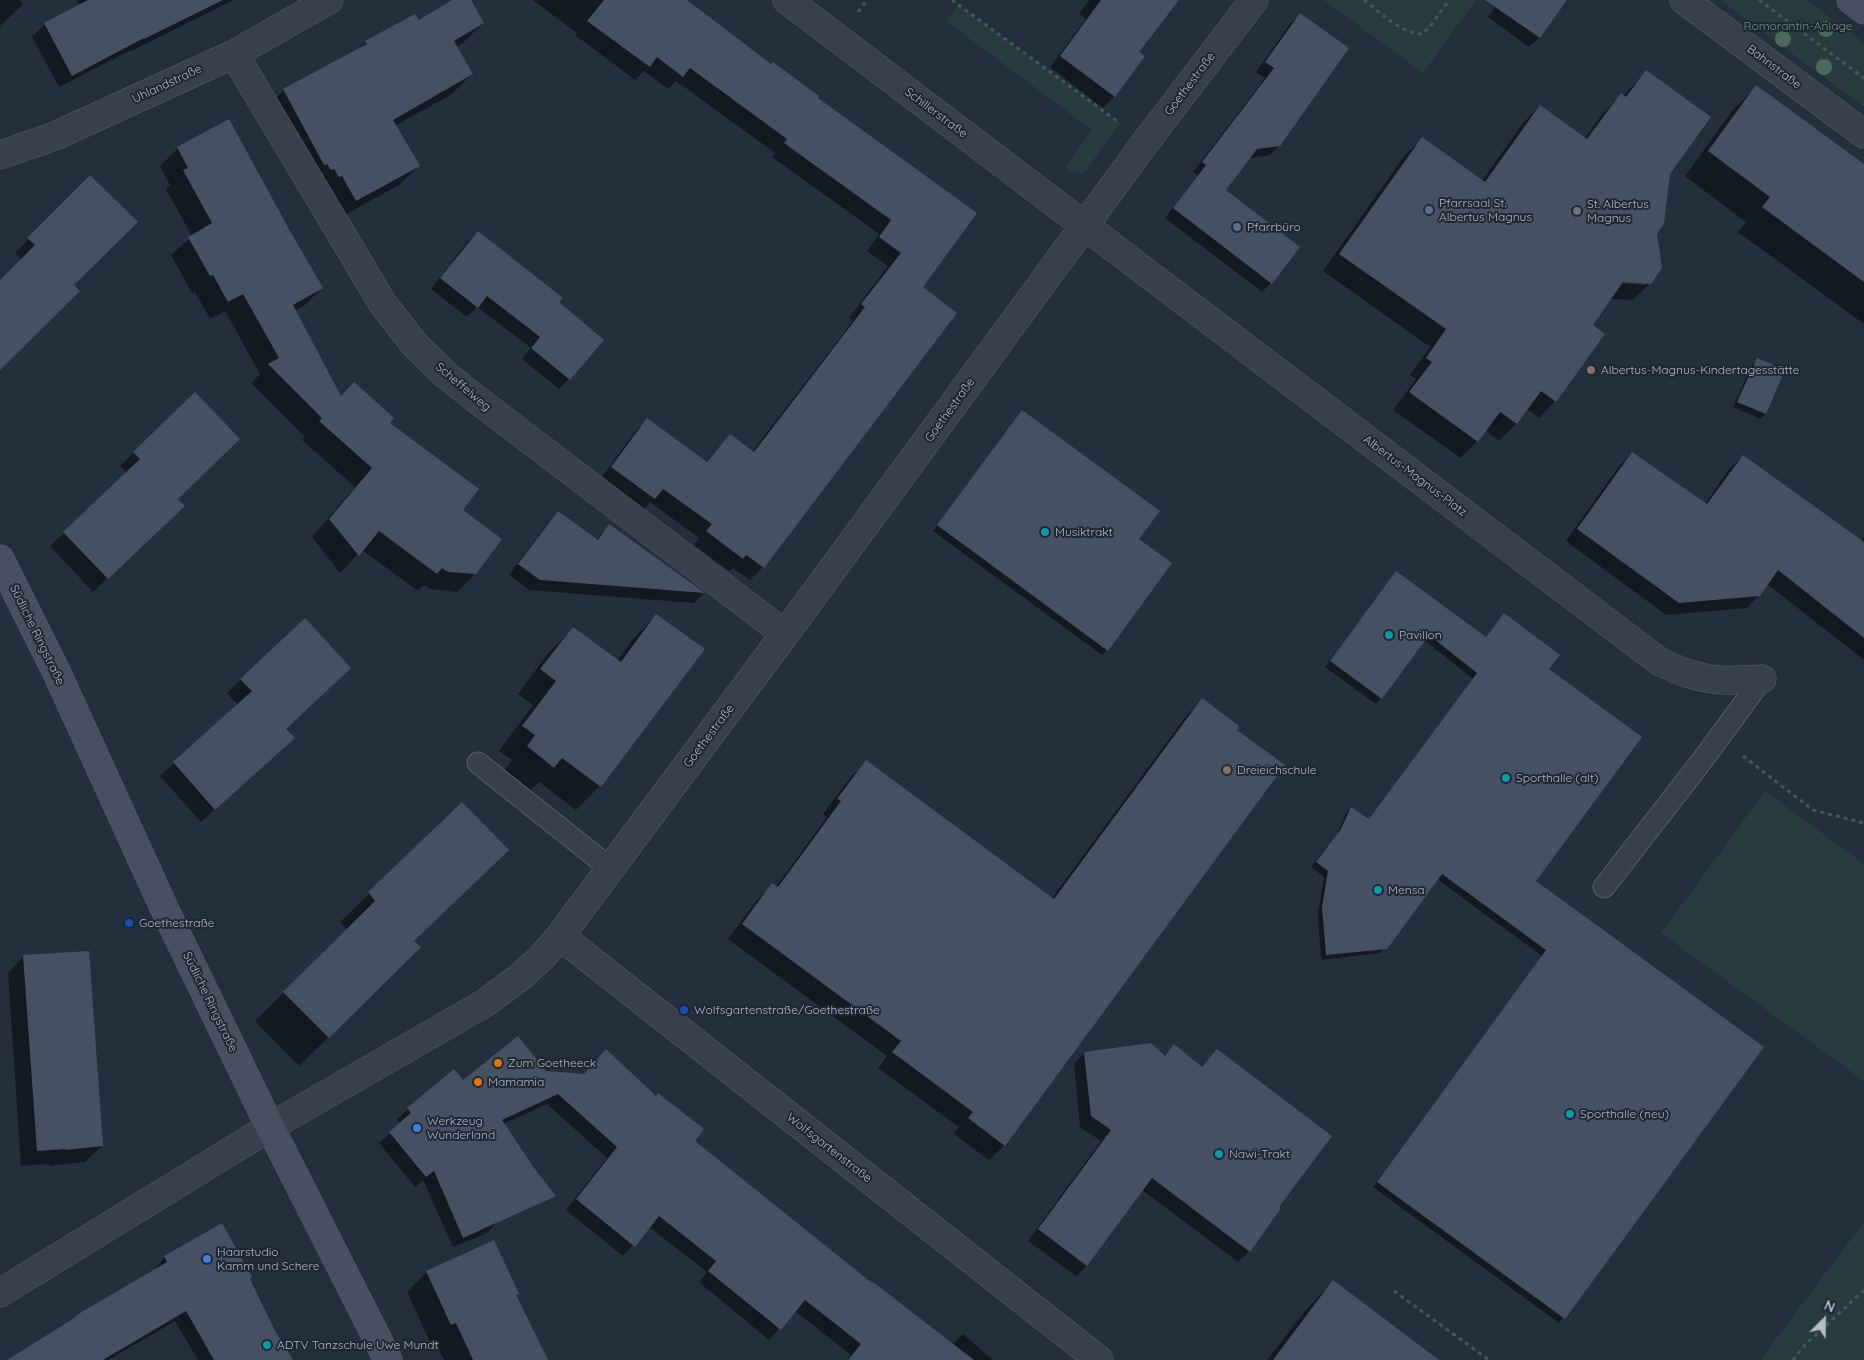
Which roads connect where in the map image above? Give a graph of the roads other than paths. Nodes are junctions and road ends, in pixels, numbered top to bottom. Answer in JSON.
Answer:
{"nodes":[{"id":1,"x":329,"y":0,"type":"edge"},
{"id":2,"x":787,"y":0,"type":"edge"},
{"id":3,"x":1254,"y":0,"type":"edge"},
{"id":4,"x":1684,"y":0,"type":"edge"},
{"id":5,"x":1850,"y":0,"type":"edge"},
{"id":6,"x":1864,"y":10,"type":"edge"},
{"id":7,"x":234,"y":54,"type":"junction"},
{"id":8,"x":1864,"y":134,"type":"edge"},
{"id":9,"x":0,"y":155,"type":"edge"},
{"id":10,"x":1086,"y":226,"type":"junction"},
{"id":11,"x":0,"y":559,"type":"edge"},
{"id":12,"x":785,"y":634,"type":"junction"},
{"id":13,"x":1762,"y":679,"type":"joint"},
{"id":14,"x":478,"y":763,"type":"dead end"},
{"id":15,"x":610,"y":868,"type":"junction"},
{"id":16,"x":1604,"y":887,"type":"dead end"},
{"id":17,"x":560,"y":936,"type":"junction"},
{"id":18,"x":270,"y":1127,"type":"junction"},
{"id":19,"x":0,"y":1293,"type":"edge"},
{"id":20,"x":388,"y":1360,"type":"edge"},
{"id":21,"x":1099,"y":1360,"type":"edge"}],
"edges":[{"from":1,"to":7,"type":"street","name":"Uhlandstraße"},
{"from":2,"to":10,"type":"street","name":"Schillerstraße"},
{"from":3,"to":10,"type":"street","name":"Goethestraße"},
{"from":4,"to":8,"type":"street","name":"Bahnstraße"},
{"from":5,"to":6,"type":"main road"},
{"from":7,"to":9,"type":"street","name":"Uhlandstraße"},
{"from":7,"to":12,"type":"street","name":"Scheffelweg"},
{"from":10,"to":12,"type":"street","name":"Goethestraße"},
{"from":10,"to":13,"type":"street","name":"Albertus-Magnus-Platz"},
{"from":11,"to":18,"type":"main road","name":"Südliche Ringstraße"},
{"from":12,"to":15,"type":"street","name":"Goethestraße"},
{"from":13,"to":16,"type":"lane"},
{"from":14,"to":15,"type":"lane"},
{"from":15,"to":17,"type":"street","name":"Goethestraße"},
{"from":17,"to":18,"type":"street","name":"Goethestraße"},
{"from":17,"to":21,"type":"street","name":"Wolfsgartenstraße"},
{"from":18,"to":19,"type":"street","name":"Goethestraße"},
{"from":18,"to":20,"type":"main road","name":"Südliche Ringstraße"}]}
